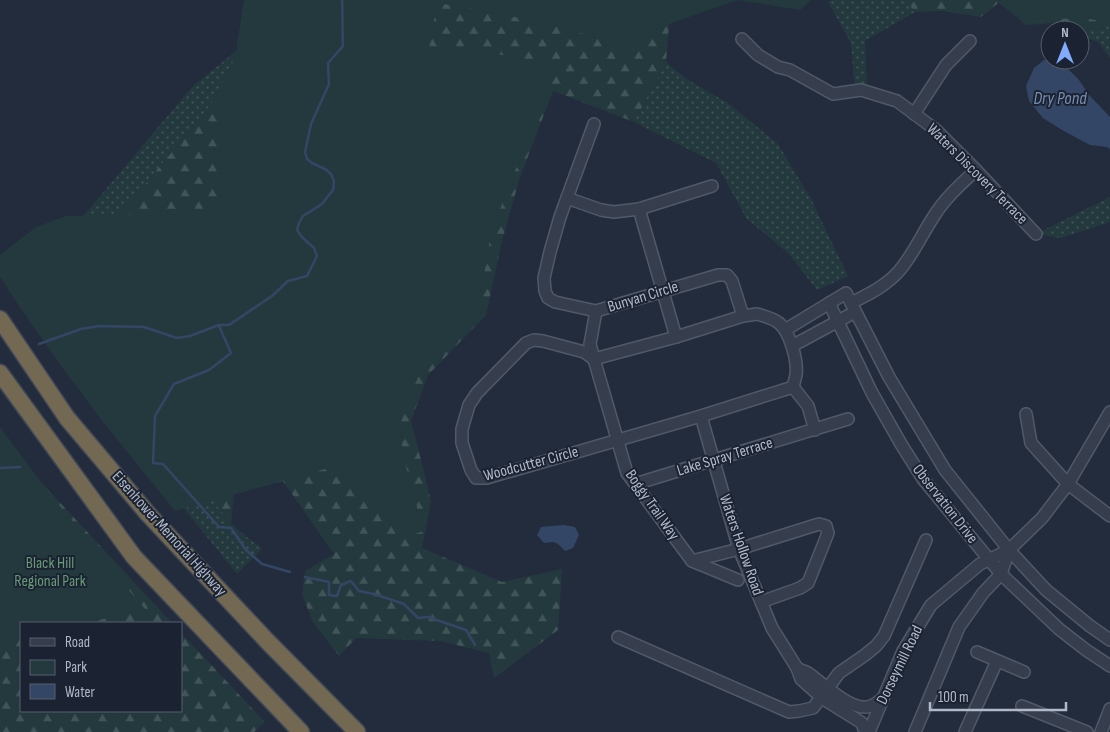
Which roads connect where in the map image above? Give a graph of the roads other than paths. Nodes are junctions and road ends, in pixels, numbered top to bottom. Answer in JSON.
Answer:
{"nodes":[{"id":1,"x":742,"y":39,"type":"dead end"},
{"id":2,"x":970,"y":41,"type":"dead end"},
{"id":3,"x":914,"y":114,"type":"junction"},
{"id":4,"x":594,"y":124,"type":"dead end"},
{"id":5,"x":976,"y":170,"type":"junction"},
{"id":6,"x":712,"y":186,"type":"dead end"},
{"id":7,"x":568,"y":198,"type":"junction"},
{"id":8,"x":639,"y":209,"type":"junction"},
{"id":9,"x":1036,"y":234,"type":"dead end"},
{"id":10,"x":663,"y":291,"type":"junction"},
{"id":11,"x":829,"y":303,"type":"junction"},
{"id":12,"x":851,"y":303,"type":"junction"},
{"id":13,"x":596,"y":312,"type":"junction"},
{"id":14,"x":743,"y":316,"type":"junction"},
{"id":15,"x":0,"y":319,"type":"edge"},
{"id":16,"x":838,"y":320,"type":"junction"},
{"id":17,"x":785,"y":330,"type":"junction"},
{"id":18,"x":676,"y":337,"type":"junction"},
{"id":19,"x":792,"y":346,"type":"junction"},
{"id":20,"x":594,"y":359,"type":"junction"},
{"id":21,"x":0,"y":373,"type":"edge"},
{"id":22,"x":793,"y":386,"type":"junction"},
{"id":23,"x":1110,"y":412,"type":"edge"},
{"id":24,"x":1026,"y":414,"type":"dead end"},
{"id":25,"x":701,"y":416,"type":"junction"},
{"id":26,"x":848,"y":419,"type":"dead end"},
{"id":27,"x":815,"y":430,"type":"junction"},
{"id":28,"x":617,"y":441,"type":"junction"},
{"id":29,"x":713,"y":460,"type":"junction"},
{"id":30,"x":635,"y":484,"type":"junction"},
{"id":31,"x":1068,"y":484,"type":"junction"},
{"id":32,"x":1110,"y":516,"type":"edge"},
{"id":33,"x":926,"y":540,"type":"dead end"},
{"id":34,"x":739,"y":549,"type":"junction"},
{"id":35,"x":1009,"y":550,"type":"junction"},
{"id":36,"x":989,"y":560,"type":"junction"},
{"id":37,"x":692,"y":561,"type":"junction"},
{"id":38,"x":1001,"y":574,"type":"junction"},
{"id":39,"x":738,"y":580,"type":"dead end"},
{"id":40,"x":760,"y":602,"type":"junction"},
{"id":41,"x":618,"y":637,"type":"dead end"},
{"id":42,"x":1110,"y":640,"type":"edge"},
{"id":43,"x":977,"y":652,"type":"dead end"},
{"id":44,"x":996,"y":661,"type":"junction"},
{"id":45,"x":1110,"y":666,"type":"edge"},
{"id":46,"x":1024,"y":672,"type":"dead end"},
{"id":47,"x":825,"y":694,"type":"junction"},
{"id":48,"x":884,"y":697,"type":"junction"},
{"id":49,"x":1022,"y":706,"type":"dead end"},
{"id":50,"x":1110,"y":709,"type":"edge"},
{"id":51,"x":920,"y":730,"type":"edge"},
{"id":52,"x":301,"y":732,"type":"edge"},
{"id":53,"x":357,"y":732,"type":"edge"},
{"id":54,"x":867,"y":732,"type":"edge"},
{"id":55,"x":965,"y":732,"type":"edge"},
{"id":56,"x":1087,"y":732,"type":"edge"},
{"id":57,"x":1101,"y":732,"type":"edge"}],
"edges":[{"from":1,"to":3,"type":"street","name":"Waters Discovery Terrace"},
{"from":2,"to":3,"type":"street"},
{"from":3,"to":5,"type":"street","name":"Waters Discovery Terrace"},
{"from":4,"to":7,"type":"street","name":"Bunyan Circle"},
{"from":5,"to":9,"type":"street","name":"Waters Discovery Terrace"},
{"from":5,"to":12,"type":"street"},
{"from":6,"to":8,"type":"street"},
{"from":7,"to":8,"type":"street"},
{"from":7,"to":13,"type":"street","name":"Bunyan Circle"},
{"from":8,"to":10,"type":"street"},
{"from":10,"to":13,"type":"street","name":"Bunyan Circle"},
{"from":10,"to":14,"type":"street","name":"Bunyan Circle"},
{"from":10,"to":18,"type":"street"},
{"from":11,"to":12,"type":"street"},
{"from":11,"to":16,"type":"street","name":"Observation Drive"},
{"from":11,"to":17,"type":"street"},
{"from":12,"to":16,"type":"street"},
{"from":12,"to":35,"type":"street","name":"Observation Drive"},
{"from":13,"to":20,"type":"street","name":"Boggy Trail Way"},
{"from":14,"to":17,"type":"street"},
{"from":14,"to":18,"type":"street"},
{"from":15,"to":53,"type":"highway","name":"Eisenhower Memorial Highway"},
{"from":16,"to":19,"type":"street"},
{"from":16,"to":36,"type":"street","name":"Observation Drive"},
{"from":17,"to":19,"type":"street"},
{"from":18,"to":20,"type":"street"},
{"from":19,"to":22,"type":"street"},
{"from":20,"to":28,"type":"street","name":"Boggy Trail Way"},
{"from":20,"to":28,"type":"street","name":"Woodcutter Circle"},
{"from":21,"to":52,"type":"highway","name":"Eisenhower Memorial Highway"},
{"from":22,"to":25,"type":"street","name":"Woodcutter Circle"},
{"from":22,"to":27,"type":"street"},
{"from":23,"to":31,"type":"street","name":"Dorseymill Road"},
{"from":24,"to":31,"type":"street"},
{"from":25,"to":28,"type":"street","name":"Woodcutter Circle"},
{"from":25,"to":29,"type":"street","name":"Waters Hollow Road"},
{"from":26,"to":27,"type":"street","name":"Lake Spray Terrace"},
{"from":27,"to":29,"type":"street","name":"Lake Spray Terrace"},
{"from":28,"to":30,"type":"street","name":"Boggy Trail Way"},
{"from":29,"to":30,"type":"street","name":"Lake Spray Terrace"},
{"from":29,"to":34,"type":"street","name":"Waters Hollow Road"},
{"from":30,"to":37,"type":"street","name":"Boggy Trail Way"},
{"from":31,"to":32,"type":"street"},
{"from":31,"to":35,"type":"street","name":"Dorseymill Road"},
{"from":33,"to":47,"type":"street"},
{"from":34,"to":37,"type":"street"},
{"from":34,"to":40,"type":"street","name":"Waters Hollow Road"},
{"from":34,"to":40,"type":"street"},
{"from":35,"to":36,"type":"street","name":"Dorseymill Road"},
{"from":35,"to":38,"type":"street","name":"Dorseymill Road"},
{"from":35,"to":42,"type":"street","name":"Observation Drive"},
{"from":36,"to":38,"type":"street","name":"Observation Drive"},
{"from":36,"to":48,"type":"street","name":"Dorseymill Road"},
{"from":37,"to":39,"type":"street"},
{"from":38,"to":45,"type":"street","name":"Observation Drive"},
{"from":38,"to":51,"type":"street","name":"Dorseymill Road"},
{"from":40,"to":47,"type":"street","name":"Waters Hollow Road"},
{"from":41,"to":47,"type":"street"},
{"from":43,"to":44,"type":"street"},
{"from":44,"to":46,"type":"street"},
{"from":44,"to":55,"type":"street"},
{"from":47,"to":48,"type":"street","name":"Waters Hollow Road"},
{"from":47,"to":54,"type":"street","name":"Waters Hollow Road"},
{"from":48,"to":54,"type":"street","name":"Dorseymill Road"},
{"from":49,"to":56,"type":"street"},
{"from":50,"to":57,"type":"street"}]}
